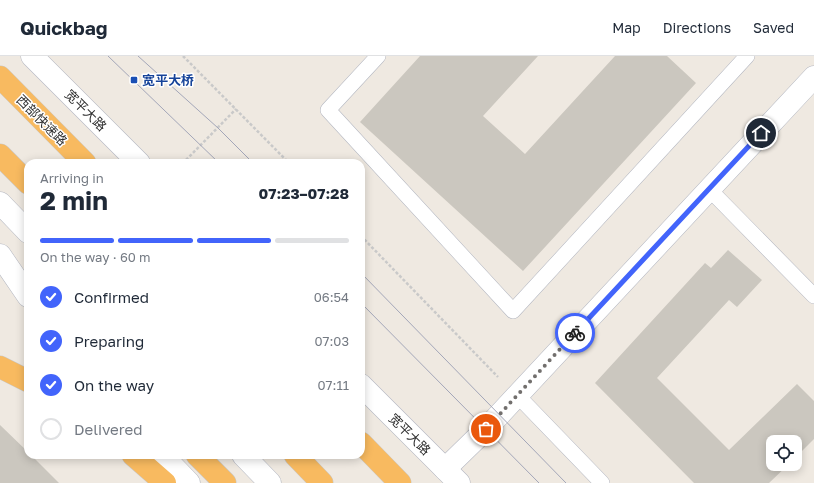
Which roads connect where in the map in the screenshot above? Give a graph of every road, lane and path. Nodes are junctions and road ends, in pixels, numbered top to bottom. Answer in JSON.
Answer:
{"nodes":[{"id":1,"x":32,"y":56,"type":"edge"},
{"id":2,"x":183,"y":56,"type":"edge"},
{"id":3,"x":378,"y":56,"type":"edge"},
{"id":4,"x":747,"y":56,"type":"edge"},
{"id":5,"x":814,"y":76,"type":"edge"},
{"id":6,"x":0,"y":77,"type":"edge"},
{"id":7,"x":236,"y":109,"type":"junction"},
{"id":8,"x":0,"y":154,"type":"edge"},
{"id":9,"x":81,"y":159,"type":"edge"},
{"id":10,"x":135,"y":159,"type":"edge"},
{"id":11,"x":187,"y":159,"type":"edge"},
{"id":12,"x":285,"y":159,"type":"edge"},
{"id":13,"x":24,"y":179,"type":"edge"},
{"id":14,"x":709,"y":189,"type":"junction"},
{"id":15,"x":0,"y":203,"type":"edge"},
{"id":16,"x":24,"y":228,"type":"edge"},
{"id":17,"x":365,"y":240,"type":"edge"},
{"id":18,"x":0,"y":255,"type":"edge"},
{"id":19,"x":811,"y":288,"type":"edge"},
{"id":20,"x":24,"y":290,"type":"edge"},
{"id":21,"x":0,"y":367,"type":"edge"},
{"id":22,"x":24,"y":379,"type":"edge"},
{"id":23,"x":365,"y":389,"type":"edge"},
{"id":24,"x":516,"y":396,"type":"junction"},
{"id":25,"x":365,"y":447,"type":"edge"},
{"id":26,"x":138,"y":459,"type":"edge"},
{"id":27,"x":166,"y":459,"type":"edge"},
{"id":28,"x":201,"y":459,"type":"edge"},
{"id":29,"x":247,"y":459,"type":"edge"},
{"id":30,"x":299,"y":459,"type":"edge"},
{"id":31,"x":452,"y":476,"type":"edge"},
{"id":32,"x":165,"y":483,"type":"edge"},
{"id":33,"x":189,"y":483,"type":"edge"},
{"id":34,"x":225,"y":483,"type":"edge"},
{"id":35,"x":270,"y":483,"type":"edge"},
{"id":36,"x":322,"y":483,"type":"edge"},
{"id":37,"x":400,"y":483,"type":"edge"},
{"id":38,"x":602,"y":483,"type":"edge"}],
"edges":[{"from":1,"to":10,"type":"street","name":"宽平大路"},
{"from":2,"to":7,"type":"path"},
{"from":3,"to":4,"type":"lane"},
{"from":5,"to":14,"type":"street"},
{"from":6,"to":9,"type":"highway","name":"西部快速路"},
{"from":7,"to":11,"type":"path"},
{"from":7,"to":12,"type":"path"},
{"from":8,"to":13,"type":"highway"},
{"from":14,"to":19,"type":"lane"},
{"from":14,"to":24,"type":"street"},
{"from":15,"to":16,"type":"street"},
{"from":17,"to":24,"type":"path"},
{"from":18,"to":20,"type":"street"},
{"from":21,"to":22,"type":"highway"},
{"from":23,"to":31,"type":"street","name":"宽平大路"},
{"from":24,"to":31,"type":"street"},
{"from":24,"to":38,"type":"lane"},
{"from":25,"to":37,"type":"highway"},
{"from":26,"to":32,"type":"highway"},
{"from":27,"to":33,"type":"street"},
{"from":28,"to":34,"type":"highway"},
{"from":29,"to":35,"type":"street"},
{"from":30,"to":36,"type":"highway"}]}
